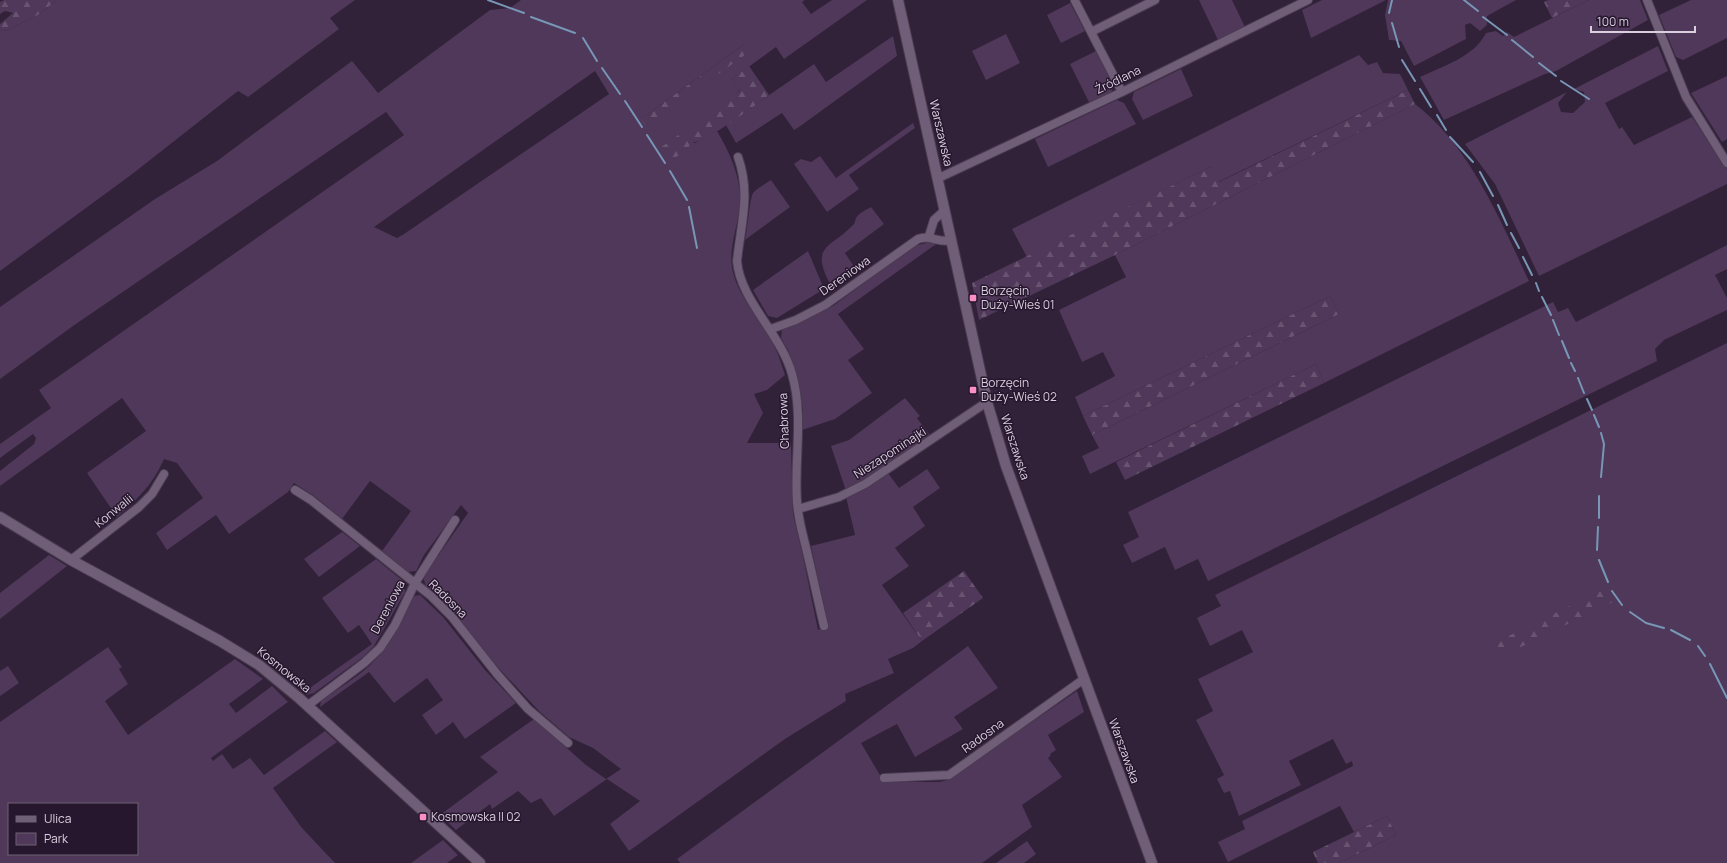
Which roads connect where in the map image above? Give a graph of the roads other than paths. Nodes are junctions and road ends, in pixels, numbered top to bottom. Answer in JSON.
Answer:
{"nodes":[{"id":1,"x":898,"y":0,"type":"edge"},
{"id":2,"x":1155,"y":0,"type":"edge"},
{"id":3,"x":1308,"y":0,"type":"edge"},
{"id":4,"x":1647,"y":0,"type":"edge"},
{"id":5,"x":1075,"y":1,"type":"dead end"},
{"id":6,"x":1091,"y":32,"type":"junction"},
{"id":7,"x":1122,"y":92,"type":"junction"},
{"id":8,"x":738,"y":157,"type":"dead end"},
{"id":9,"x":1727,"y":162,"type":"edge"},
{"id":10,"x":938,"y":177,"type":"junction"},
{"id":11,"x":945,"y":210,"type":"junction"},
{"id":12,"x":929,"y":236,"type":"junction"},
{"id":13,"x":951,"y":240,"type":"junction"},
{"id":14,"x":771,"y":329,"type":"junction"},
{"id":15,"x":987,"y":402,"type":"junction"},
{"id":16,"x":164,"y":474,"type":"dead end"},
{"id":17,"x":295,"y":490,"type":"dead end"},
{"id":18,"x":798,"y":509,"type":"junction"},
{"id":19,"x":0,"y":517,"type":"edge"},
{"id":20,"x":455,"y":520,"type":"dead end"},
{"id":21,"x":71,"y":560,"type":"junction"},
{"id":22,"x":415,"y":583,"type":"junction"},
{"id":23,"x":824,"y":626,"type":"dead end"},
{"id":24,"x":1084,"y":679,"type":"junction"},
{"id":25,"x":307,"y":706,"type":"junction"},
{"id":26,"x":568,"y":743,"type":"dead end"},
{"id":27,"x":884,"y":778,"type":"dead end"},
{"id":28,"x":480,"y":863,"type":"edge"},
{"id":29,"x":1152,"y":863,"type":"edge"}],
"edges":[{"from":1,"to":10,"type":"main road","name":"Warszawska"},
{"from":2,"to":6,"type":"street"},
{"from":3,"to":7,"type":"street","name":"Źródlana"},
{"from":4,"to":9,"type":"street"},
{"from":5,"to":6,"type":"street"},
{"from":6,"to":7,"type":"street"},
{"from":7,"to":10,"type":"street","name":"Źródlana"},
{"from":8,"to":14,"type":"street","name":"Chabrowa"},
{"from":10,"to":11,"type":"main road","name":"Warszawska"},
{"from":11,"to":12,"type":"street"},
{"from":11,"to":13,"type":"main road","name":"Warszawska"},
{"from":12,"to":13,"type":"street"},
{"from":12,"to":14,"type":"street","name":"Dereniowa"},
{"from":13,"to":15,"type":"main road","name":"Warszawska"},
{"from":14,"to":18,"type":"street","name":"Chabrowa"},
{"from":15,"to":18,"type":"street","name":"Niezapominajki"},
{"from":15,"to":24,"type":"main road","name":"Warszawska"},
{"from":16,"to":21,"type":"street","name":"Konwalii"},
{"from":17,"to":22,"type":"street","name":"Radosna"},
{"from":18,"to":23,"type":"street","name":"Chabrowa"},
{"from":19,"to":21,"type":"main road","name":"Kosmowska"},
{"from":20,"to":22,"type":"street","name":"Dereniowa"},
{"from":21,"to":25,"type":"main road","name":"Kosmowska"},
{"from":22,"to":25,"type":"street","name":"Dereniowa"},
{"from":22,"to":26,"type":"street","name":"Radosna"},
{"from":24,"to":27,"type":"street","name":"Radosna"},
{"from":24,"to":29,"type":"main road","name":"Warszawska"},
{"from":25,"to":28,"type":"main road","name":"Kosmowska"}]}
